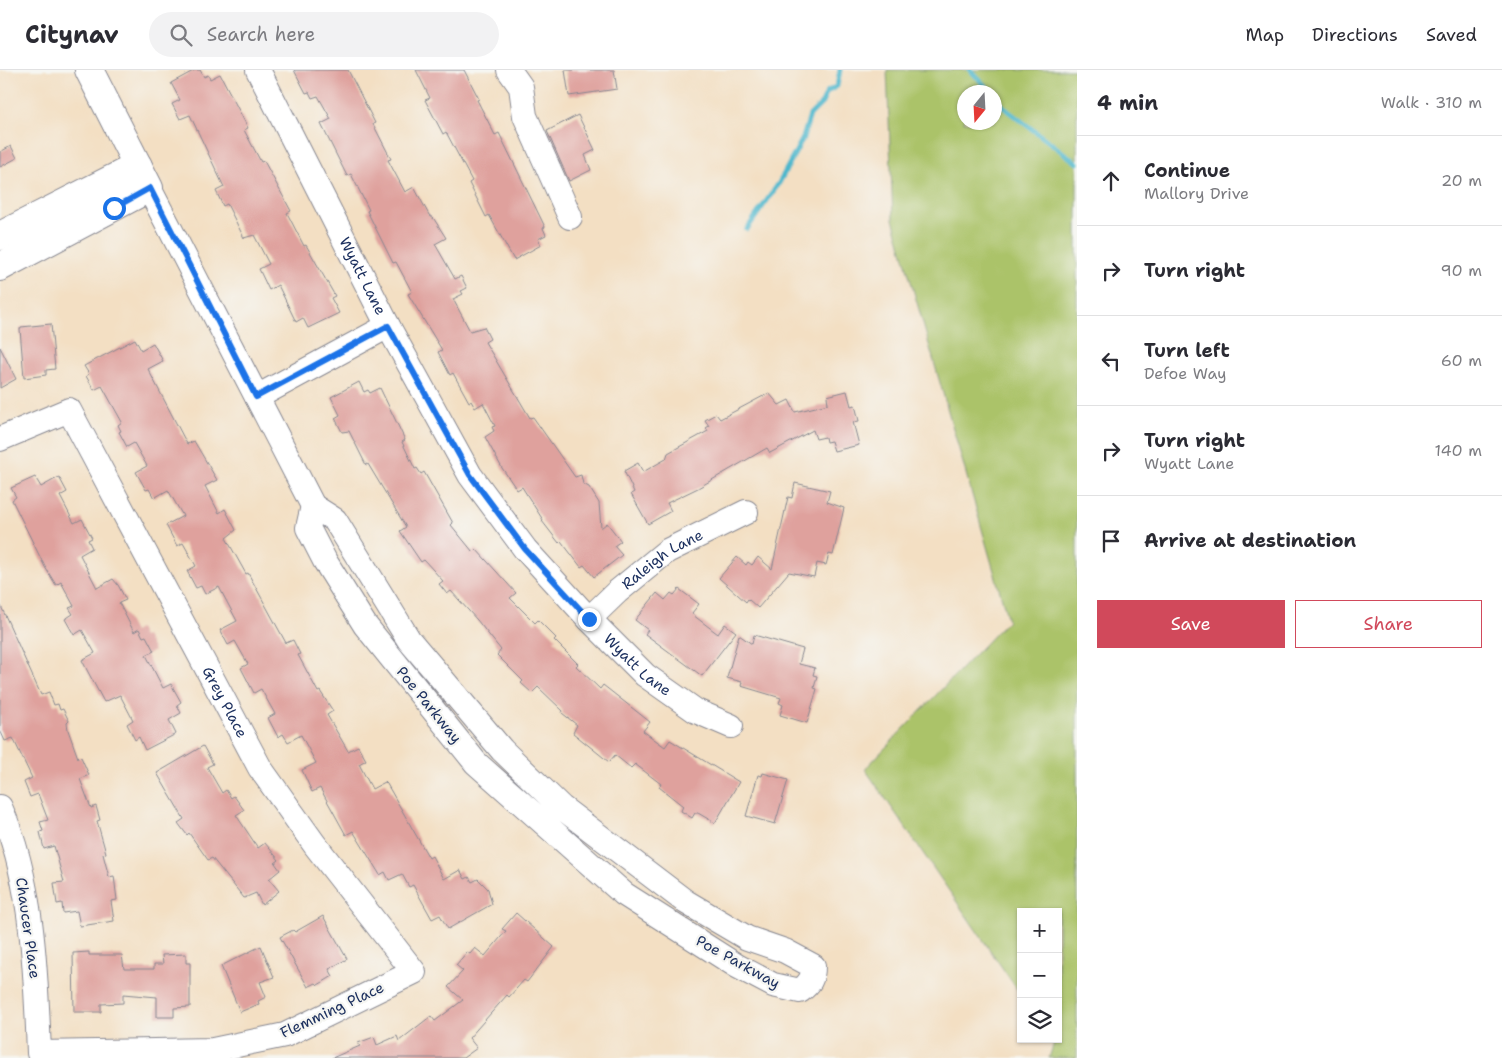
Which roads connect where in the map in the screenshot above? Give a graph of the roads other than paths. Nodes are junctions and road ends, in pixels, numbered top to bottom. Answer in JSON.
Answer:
{"nodes":[{"id":1,"x":89,"y":70,"type":"edge"},
{"id":2,"x":258,"y":70,"type":"edge"},
{"id":3,"x":515,"y":78,"type":"edge"},
{"id":4,"x":144,"y":177,"type":"junction"},
{"id":5,"x":570,"y":216,"type":"dead end"},
{"id":6,"x":0,"y":236,"type":"edge"},
{"id":7,"x":0,"y":266,"type":"edge"},
{"id":8,"x":388,"y":326,"type":"junction"},
{"id":9,"x":256,"y":397,"type":"junction"},
{"id":10,"x":0,"y":439,"type":"edge"},
{"id":11,"x":312,"y":506,"type":"junction"},
{"id":12,"x":746,"y":512,"type":"dead end"},
{"id":13,"x":589,"y":619,"type":"junction"},
{"id":14,"x":730,"y":726,"type":"dead end"},
{"id":15,"x":0,"y":807,"type":"edge"},
{"id":16,"x":414,"y":972,"type":"joint"},
{"id":17,"x":39,"y":1053,"type":"joint"}],
"edges":[{"from":1,"to":4,"type":"main road"},
{"from":2,"to":8,"type":"street","name":"Wyatt Lane"},
{"from":3,"to":5,"type":"street"},
{"from":4,"to":6,"type":"main road"},
{"from":4,"to":7,"type":"main road"},
{"from":4,"to":9,"type":"street"},
{"from":8,"to":9,"type":"street"},
{"from":8,"to":13,"type":"street","name":"Wyatt Lane"},
{"from":9,"to":11,"type":"street"},
{"from":10,"to":16,"type":"street","name":"Grey Place"},
{"from":11,"to":11,"type":"street","name":"Poe Parkway"},
{"from":12,"to":13,"type":"street","name":"Raleigh Lane"},
{"from":13,"to":14,"type":"street","name":"Wyatt Lane"},
{"from":15,"to":17,"type":"street","name":"Chaucer Place"},
{"from":16,"to":17,"type":"street","name":"Flemming Place"}]}
